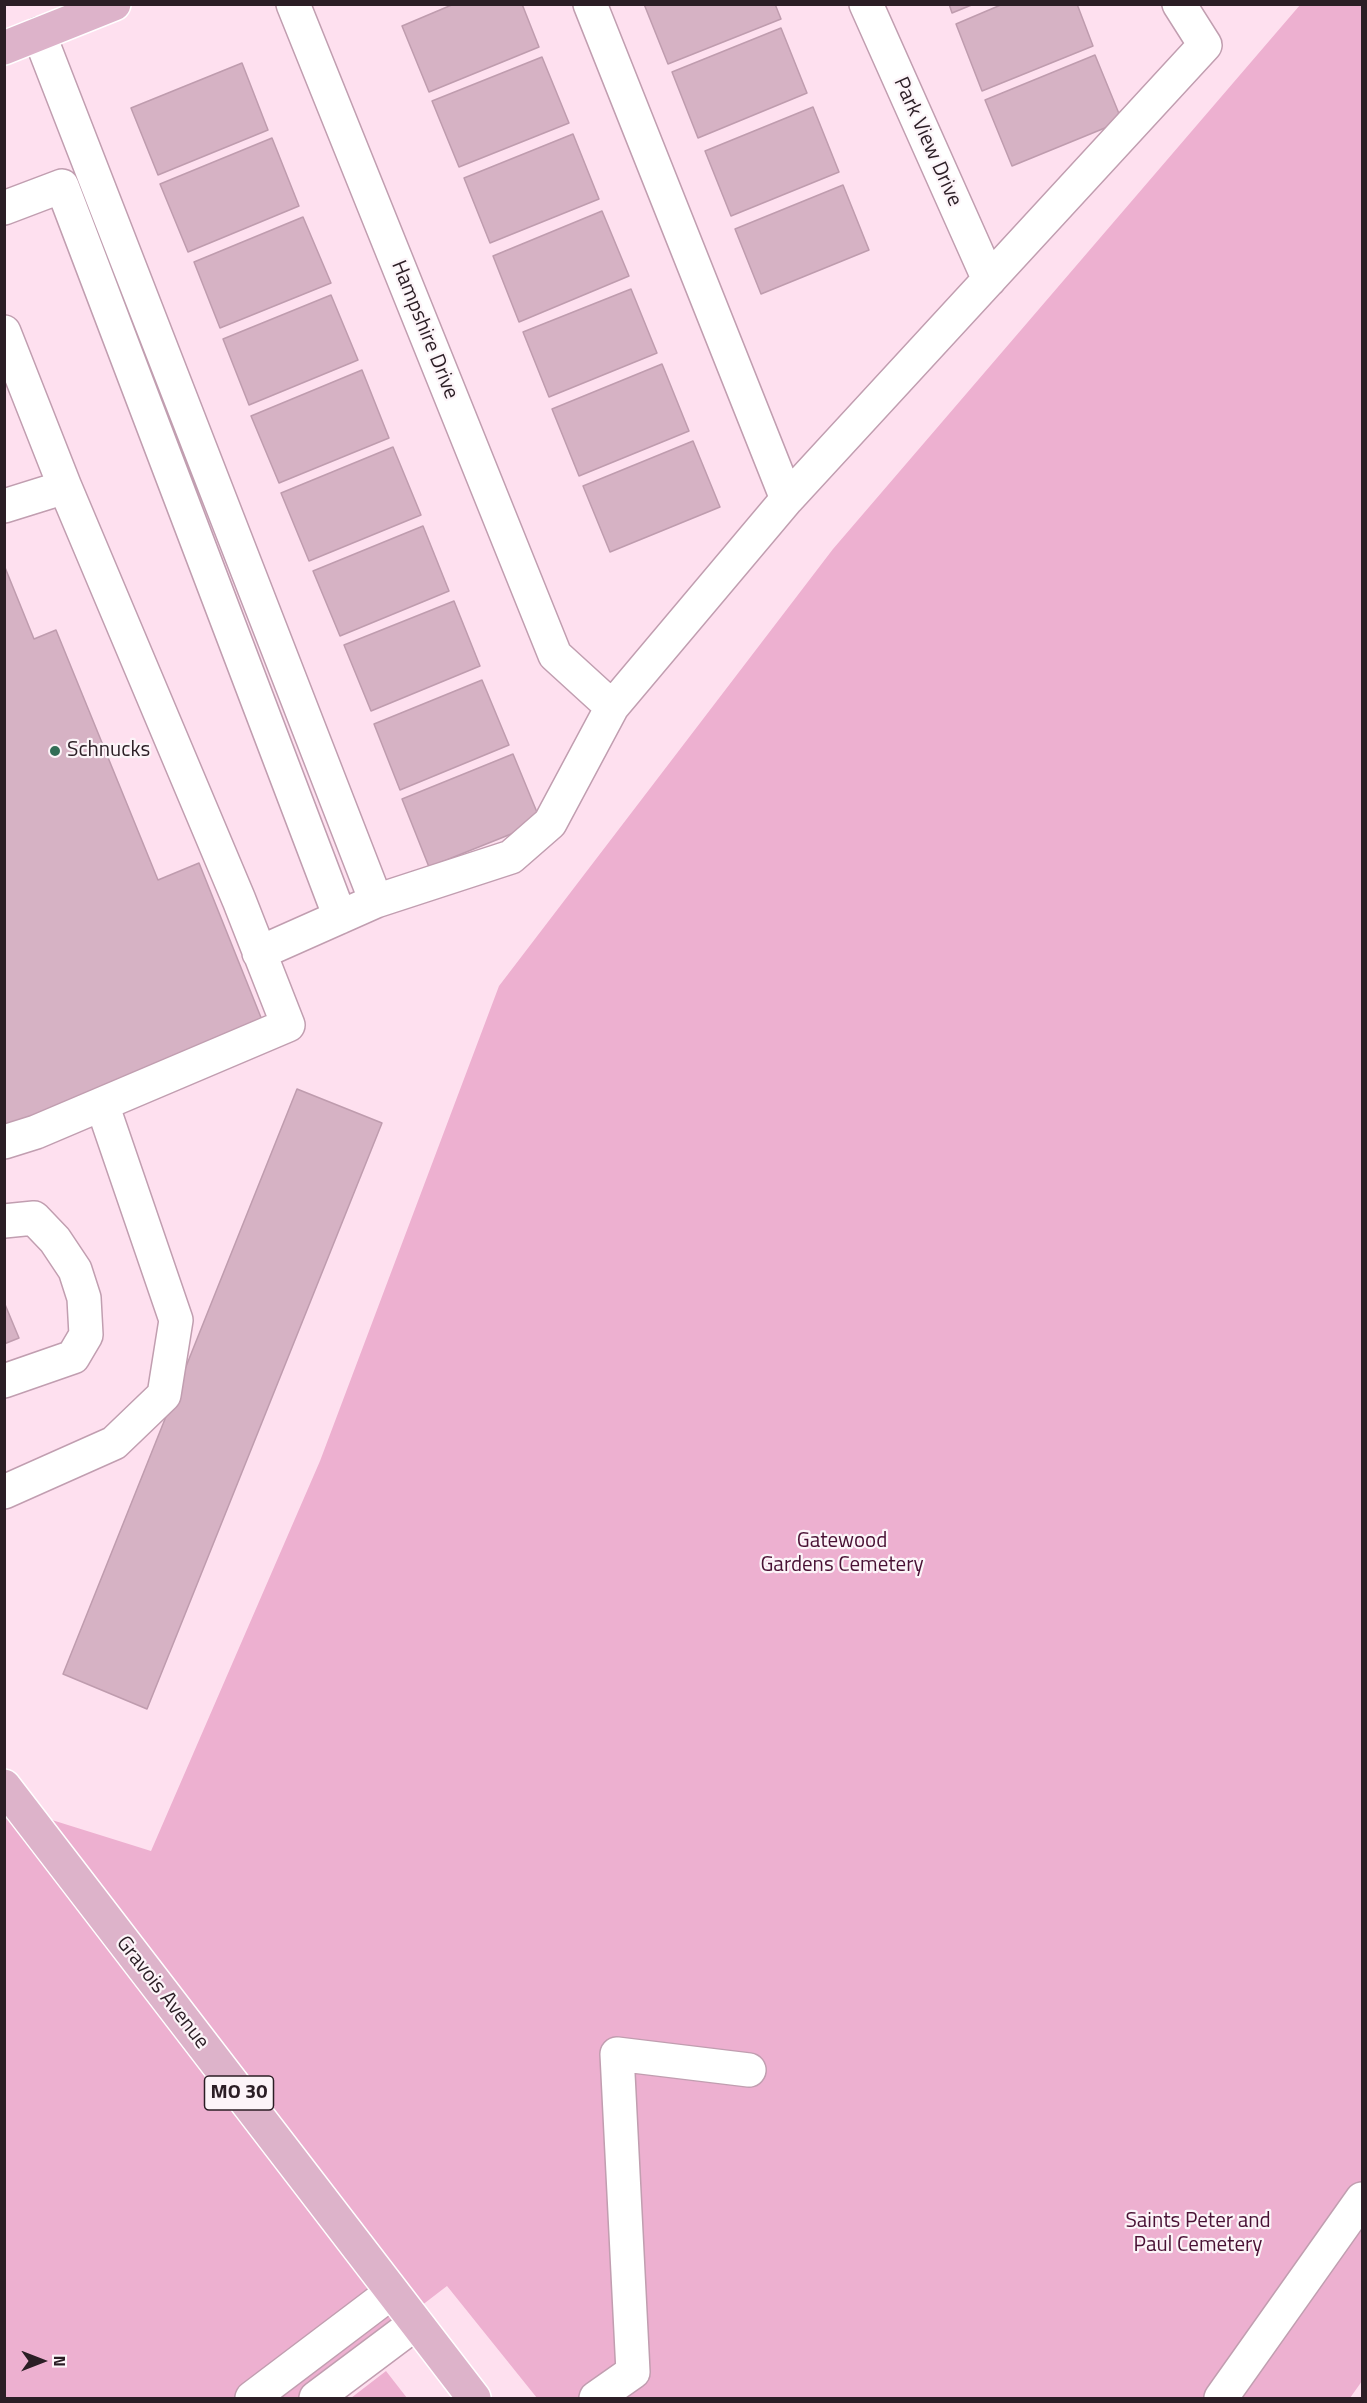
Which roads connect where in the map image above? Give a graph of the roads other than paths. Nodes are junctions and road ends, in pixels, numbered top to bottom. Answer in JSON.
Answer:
{"nodes":[{"id":1,"x":114,"y":4,"type":"edge"},
{"id":2,"x":293,"y":4,"type":"edge"},
{"id":3,"x":590,"y":4,"type":"edge"},
{"id":4,"x":866,"y":4,"type":"edge"},
{"id":5,"x":1179,"y":4,"type":"edge"},
{"id":6,"x":39,"y":34,"type":"junction"},
{"id":7,"x":4,"y":48,"type":"edge"},
{"id":8,"x":4,"y":208,"type":"edge"},
{"id":9,"x":989,"y":280,"type":"junction"},
{"id":10,"x":4,"y":332,"type":"edge"},
{"id":11,"x":65,"y":488,"type":"junction"},
{"id":12,"x":787,"y":499,"type":"junction"},
{"id":13,"x":4,"y":506,"type":"edge"},
{"id":14,"x":612,"y":707,"type":"junction"},
{"id":15,"x":376,"y":901,"type":"junction"},
{"id":16,"x":340,"y":917,"type":"junction"},
{"id":17,"x":260,"y":953,"type":"junction"},
{"id":18,"x":102,"y":1104,"type":"junction"},
{"id":19,"x":4,"y":1142,"type":"edge"},
{"id":20,"x":4,"y":1221,"type":"edge"},
{"id":21,"x":4,"y":1382,"type":"edge"},
{"id":22,"x":4,"y":1492,"type":"edge"},
{"id":23,"x":4,"y":1786,"type":"edge"},
{"id":24,"x":749,"y":2070,"type":"dead end"},
{"id":25,"x":1362,"y":2199,"type":"edge"},
{"id":26,"x":392,"y":2292,"type":"junction"},
{"id":27,"x":416,"y":2323,"type":"junction"},
{"id":28,"x":252,"y":2398,"type":"edge"},
{"id":29,"x":316,"y":2398,"type":"edge"},
{"id":30,"x":474,"y":2398,"type":"edge"},
{"id":31,"x":596,"y":2398,"type":"edge"},
{"id":32,"x":1221,"y":2398,"type":"edge"}],
"edges":[{"from":1,"to":6,"type":"main road"},
{"from":2,"to":14,"type":"street","name":"Hampshire Drive"},
{"from":3,"to":12,"type":"street"},
{"from":4,"to":9,"type":"street","name":"Park View Drive"},
{"from":5,"to":9,"type":"street"},
{"from":6,"to":7,"type":"main road"},
{"from":6,"to":15,"type":"street"},
{"from":8,"to":16,"type":"street"},
{"from":9,"to":12,"type":"street"},
{"from":10,"to":11,"type":"street"},
{"from":11,"to":13,"type":"street"},
{"from":11,"to":17,"type":"street"},
{"from":12,"to":14,"type":"street"},
{"from":14,"to":15,"type":"street"},
{"from":15,"to":16,"type":"street"},
{"from":16,"to":17,"type":"street"},
{"from":17,"to":18,"type":"street"},
{"from":18,"to":19,"type":"street"},
{"from":18,"to":22,"type":"street"},
{"from":20,"to":21,"type":"street"},
{"from":23,"to":26,"type":"main road","name":"Gravois Avenue","number":"MO 30"},
{"from":24,"to":31,"type":"street"},
{"from":25,"to":32,"type":"street"},
{"from":26,"to":27,"type":"main road","name":"Gravois Avenue","number":"MO 30"},
{"from":26,"to":28,"type":"street"},
{"from":27,"to":29,"type":"street"},
{"from":27,"to":30,"type":"main road","name":"Gravois Avenue","number":"MO 30"}]}
